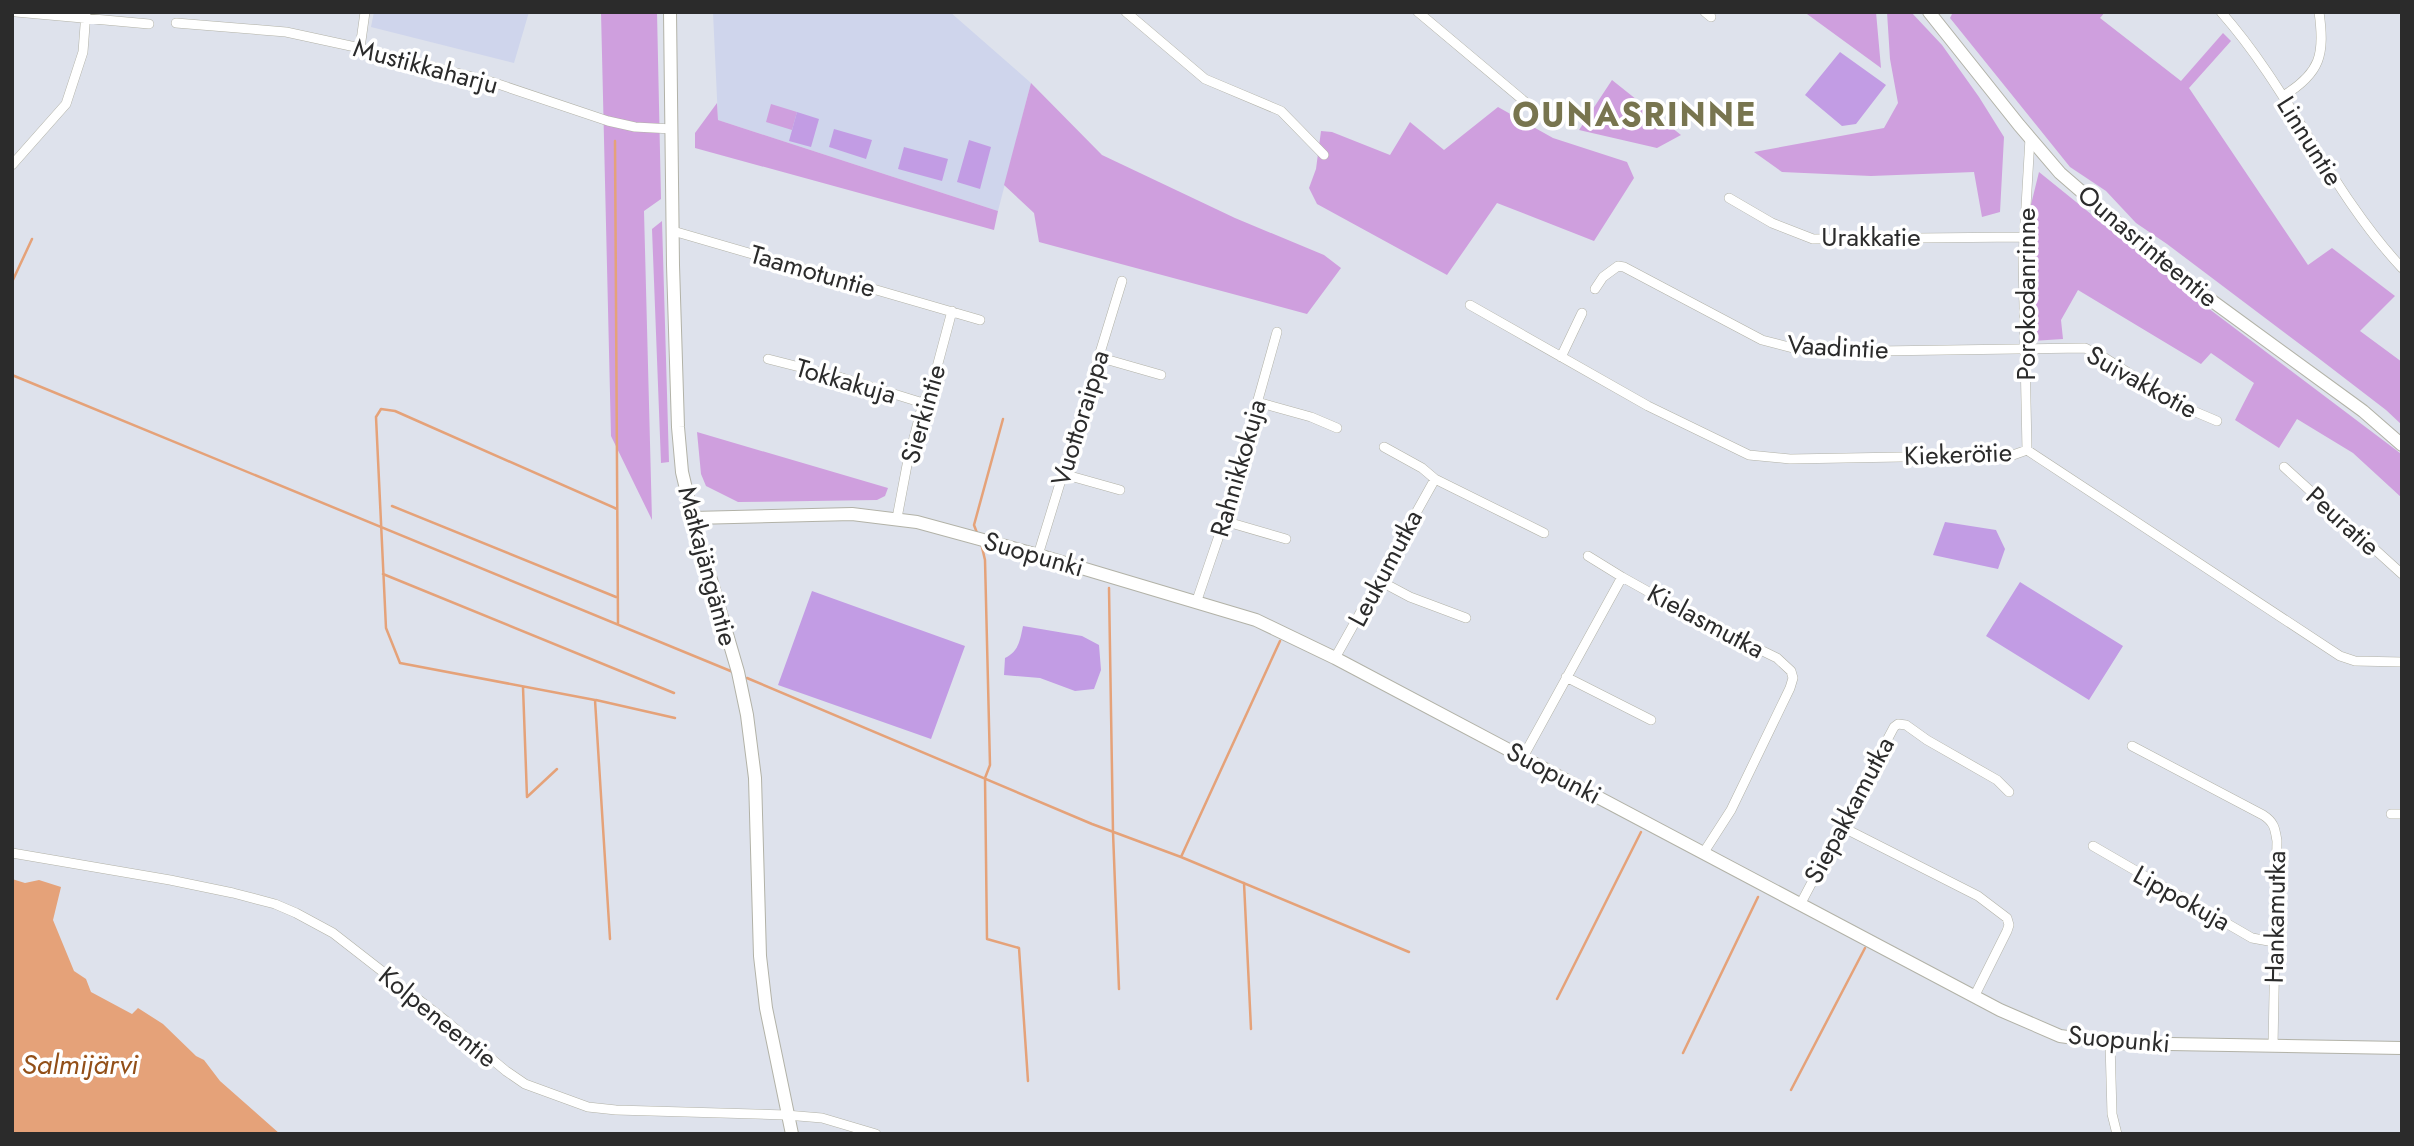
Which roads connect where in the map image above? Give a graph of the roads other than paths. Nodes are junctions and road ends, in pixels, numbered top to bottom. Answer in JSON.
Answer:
{"nodes":[{"id":1,"x":16,"y":12,"type":"edge"},
{"id":2,"x":365,"y":12,"type":"edge"},
{"id":3,"x":670,"y":12,"type":"edge"},
{"id":4,"x":1126,"y":12,"type":"edge"},
{"id":5,"x":1418,"y":12,"type":"edge"},
{"id":6,"x":1929,"y":12,"type":"edge"},
{"id":7,"x":2221,"y":12,"type":"edge"},
{"id":8,"x":2319,"y":12,"type":"edge"},
{"id":9,"x":86,"y":16,"type":"edge"},
{"id":10,"x":176,"y":23,"type":"dead end"},
{"id":11,"x":149,"y":24,"type":"dead end"},
{"id":12,"x":360,"y":48,"type":"junction"},
{"id":13,"x":2283,"y":96,"type":"junction"},
{"id":14,"x":1544,"y":117,"type":"dead end"},
{"id":15,"x":672,"y":129,"type":"junction"},
{"id":16,"x":2030,"y":138,"type":"junction"},
{"id":17,"x":1324,"y":155,"type":"dead end"},
{"id":18,"x":12,"y":165,"type":"edge"},
{"id":19,"x":1729,"y":198,"type":"dead end"},
{"id":20,"x":673,"y":231,"type":"junction"},
{"id":21,"x":2024,"y":237,"type":"junction"},
{"id":22,"x":2401,"y":265,"type":"edge"},
{"id":23,"x":1122,"y":281,"type":"dead end"},
{"id":24,"x":1595,"y":289,"type":"dead end"},
{"id":25,"x":1470,"y":305,"type":"dead end"},
{"id":26,"x":952,"y":311,"type":"junction"},
{"id":27,"x":1582,"y":313,"type":"dead end"},
{"id":28,"x":981,"y":320,"type":"dead end"},
{"id":29,"x":1277,"y":332,"type":"dead end"},
{"id":30,"x":2025,"y":348,"type":"junction"},
{"id":31,"x":1098,"y":357,"type":"junction"},
{"id":32,"x":1561,"y":357,"type":"junction"},
{"id":33,"x":768,"y":359,"type":"dead end"},
{"id":34,"x":1161,"y":375,"type":"dead end"},
{"id":35,"x":1257,"y":402,"type":"junction"},
{"id":36,"x":923,"y":403,"type":"junction"},
{"id":37,"x":2217,"y":421,"type":"dead end"},
{"id":38,"x":1338,"y":428,"type":"dead end"},
{"id":39,"x":2402,"y":445,"type":"edge"},
{"id":40,"x":1384,"y":447,"type":"dead end"},
{"id":41,"x":2026,"y":450,"type":"junction"},
{"id":42,"x":2284,"y":467,"type":"dead end"},
{"id":43,"x":1063,"y":474,"type":"junction"},
{"id":44,"x":1435,"y":478,"type":"junction"},
{"id":45,"x":1120,"y":490,"type":"dead end"},
{"id":46,"x":693,"y":518,"type":"junction"},
{"id":47,"x":897,"y":518,"type":"junction"},
{"id":48,"x":1224,"y":521,"type":"junction"},
{"id":49,"x":1544,"y":533,"type":"dead end"},
{"id":50,"x":1286,"y":539,"type":"dead end"},
{"id":51,"x":1038,"y":555,"type":"junction"},
{"id":52,"x":1588,"y":556,"type":"dead end"},
{"id":53,"x":2402,"y":574,"type":"edge"},
{"id":54,"x":1622,"y":577,"type":"junction"},
{"id":55,"x":1380,"y":581,"type":"junction"},
{"id":56,"x":1196,"y":603,"type":"junction"},
{"id":57,"x":1466,"y":618,"type":"dead end"},
{"id":58,"x":1335,"y":658,"type":"junction"},
{"id":59,"x":2402,"y":662,"type":"edge"},
{"id":60,"x":1566,"y":677,"type":"junction"},
{"id":61,"x":1651,"y":720,"type":"dead end"},
{"id":62,"x":2132,"y":746,"type":"dead end"},
{"id":63,"x":1523,"y":757,"type":"junction"},
{"id":64,"x":2009,"y":792,"type":"dead end"},
{"id":65,"x":1842,"y":827,"type":"junction"},
{"id":66,"x":2093,"y":846,"type":"dead end"},
{"id":67,"x":1704,"y":852,"type":"junction"},
{"id":68,"x":12,"y":853,"type":"edge"},
{"id":69,"x":1801,"y":903,"type":"junction"},
{"id":70,"x":2274,"y":942,"type":"junction"},
{"id":71,"x":1975,"y":995,"type":"junction"},
{"id":72,"x":2110,"y":1044,"type":"junction"},
{"id":73,"x":2273,"y":1046,"type":"junction"},
{"id":74,"x":2402,"y":1048,"type":"edge"},
{"id":75,"x":786,"y":1115,"type":"junction"},
{"id":76,"x":792,"y":1134,"type":"edge"},
{"id":77,"x":876,"y":1134,"type":"edge"},
{"id":78,"x":2117,"y":1134,"type":"edge"}],
"edges":[{"from":1,"to":9,"type":"street"},
{"from":2,"to":12,"type":"street"},
{"from":3,"to":15,"type":"street","name":"Matkajängäntie"},
{"from":4,"to":17,"type":"street"},
{"from":5,"to":14,"type":"street"},
{"from":6,"to":16,"type":"street","name":"Ounasrinteentie"},
{"from":7,"to":13,"type":"street","name":"Linnuntie"},
{"from":8,"to":13,"type":"street"},
{"from":9,"to":11,"type":"street"},
{"from":9,"to":18,"type":"street"},
{"from":10,"to":12,"type":"street","name":"Mustikkaharju"},
{"from":12,"to":15,"type":"street","name":"Mustikkaharju"},
{"from":13,"to":22,"type":"street","name":"Linnuntie"},
{"from":15,"to":20,"type":"street","name":"Matkajängäntie"},
{"from":16,"to":21,"type":"street","name":"Porokodanrinne"},
{"from":16,"to":39,"type":"street","name":"Ounasrinteentie"},
{"from":19,"to":21,"type":"street","name":"Urakkatie"},
{"from":20,"to":26,"type":"street","name":"Taamotuntie"},
{"from":20,"to":46,"type":"street","name":"Matkajängäntie"},
{"from":21,"to":30,"type":"street","name":"Porokodanrinne"},
{"from":23,"to":31,"type":"street","name":"Vuottoraippa"},
{"from":24,"to":30,"type":"street","name":"Vaadintie"},
{"from":25,"to":32,"type":"street","name":"Kiekerötie"},
{"from":26,"to":28,"type":"street","name":"Taamotuntie"},
{"from":26,"to":36,"type":"street","name":"Sierkintie"},
{"from":27,"to":32,"type":"street"},
{"from":29,"to":35,"type":"street","name":"Rahnikkokuja"},
{"from":30,"to":37,"type":"street","name":"Suivakkotie"},
{"from":30,"to":41,"type":"street","name":"Porokodanrinne"},
{"from":31,"to":34,"type":"street"},
{"from":31,"to":43,"type":"street","name":"Vuottoraippa"},
{"from":32,"to":41,"type":"street","name":"Kiekerötie"},
{"from":33,"to":36,"type":"street","name":"Tokkakuja"},
{"from":35,"to":38,"type":"street"},
{"from":35,"to":48,"type":"street","name":"Rahnikkokuja"},
{"from":36,"to":47,"type":"street","name":"Sierkintie"},
{"from":40,"to":44,"type":"street","name":"Leukumutka"},
{"from":41,"to":59,"type":"street","name":"Kiekerötie"},
{"from":42,"to":53,"type":"street","name":"Peuratie"},
{"from":43,"to":45,"type":"street"},
{"from":43,"to":51,"type":"street","name":"Vuottoraippa"},
{"from":44,"to":49,"type":"street","name":"Leukumutka"},
{"from":44,"to":55,"type":"street","name":"Leukumutka"},
{"from":46,"to":47,"type":"street","name":"Suopunki"},
{"from":46,"to":75,"type":"street","name":"Matkajängäntie"},
{"from":47,"to":51,"type":"street","name":"Suopunki"},
{"from":48,"to":50,"type":"street"},
{"from":48,"to":56,"type":"street","name":"Rahnikkokuja"},
{"from":51,"to":56,"type":"street","name":"Suopunki"},
{"from":52,"to":54,"type":"street"},
{"from":54,"to":60,"type":"street","name":"Kielasmutka"},
{"from":54,"to":67,"type":"street","name":"Kielasmutka"},
{"from":55,"to":57,"type":"street"},
{"from":55,"to":58,"type":"street","name":"Leukumutka"},
{"from":56,"to":58,"type":"street","name":"Suopunki"},
{"from":58,"to":63,"type":"street","name":"Suopunki"},
{"from":60,"to":61,"type":"street"},
{"from":60,"to":63,"type":"street","name":"Kielasmutka"},
{"from":62,"to":70,"type":"street","name":"Hankamutka"},
{"from":63,"to":67,"type":"street","name":"Suopunki"},
{"from":64,"to":65,"type":"street","name":"Siepakkamutka"},
{"from":65,"to":69,"type":"street","name":"Siepakkamutka"},
{"from":65,"to":71,"type":"street"},
{"from":66,"to":70,"type":"street","name":"Lippokuja"},
{"from":67,"to":69,"type":"street","name":"Suopunki"},
{"from":68,"to":75,"type":"street","name":"Kolpeneentie"},
{"from":69,"to":71,"type":"street","name":"Suopunki"},
{"from":70,"to":73,"type":"street","name":"Hankamutka"},
{"from":71,"to":72,"type":"street","name":"Suopunki"},
{"from":72,"to":73,"type":"street","name":"Suopunki"},
{"from":72,"to":78,"type":"street"},
{"from":73,"to":74,"type":"street","name":"Suopunki"},
{"from":75,"to":76,"type":"street","name":"Matkajängäntie"},
{"from":75,"to":77,"type":"street","name":"Kolpeneentie"}]}
